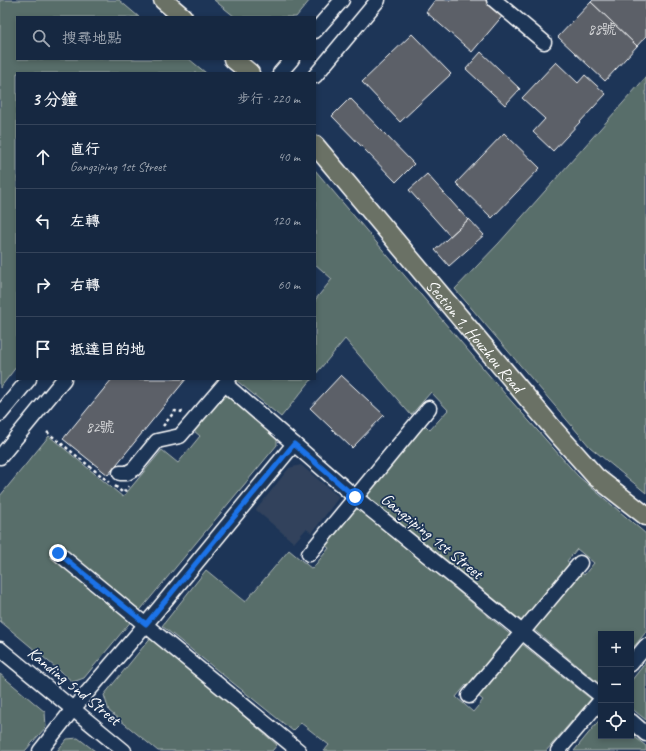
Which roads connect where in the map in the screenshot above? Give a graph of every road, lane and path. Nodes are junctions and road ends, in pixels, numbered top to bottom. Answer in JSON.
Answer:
{"nodes":[{"id":1,"x":163,"y":0,"type":"edge"},
{"id":2,"x":342,"y":0,"type":"edge"},
{"id":3,"x":378,"y":0,"type":"edge"},
{"id":4,"x":494,"y":0,"type":"edge"},
{"id":5,"x":182,"y":16,"type":"edge"},
{"id":6,"x":316,"y":31,"type":"edge"},
{"id":7,"x":544,"y":42,"type":"dead end"},
{"id":8,"x":234,"y":60,"type":"edge"},
{"id":9,"x":291,"y":60,"type":"edge"},
{"id":10,"x":249,"y":72,"type":"edge"},
{"id":11,"x":281,"y":72,"type":"edge"},
{"id":12,"x":316,"y":75,"type":"edge"},
{"id":13,"x":316,"y":146,"type":"edge"},
{"id":14,"x":28,"y":380,"type":"edge"},
{"id":15,"x":63,"y":380,"type":"edge"},
{"id":16,"x":227,"y":382,"type":"edge"},
{"id":17,"x":429,"y":408,"type":"dead end"},
{"id":18,"x":0,"y":414,"type":"edge"},
{"id":19,"x":294,"y":444,"type":"junction"},
{"id":20,"x":0,"y":457,"type":"edge"},
{"id":21,"x":120,"y":473,"type":"dead end"},
{"id":22,"x":355,"y":497,"type":"junction"},
{"id":23,"x":646,"y":516,"type":"edge"},
{"id":24,"x":58,"y":553,"type":"dead end"},
{"id":25,"x":310,"y":554,"type":"dead end"},
{"id":26,"x":580,"y":563,"type":"dead end"},
{"id":27,"x":146,"y":624,"type":"junction"},
{"id":28,"x":522,"y":633,"type":"junction"},
{"id":29,"x":646,"y":646,"type":"edge"},
{"id":30,"x":0,"y":649,"type":"edge"},
{"id":31,"x":634,"y":660,"type":"edge"},
{"id":32,"x":598,"y":694,"type":"edge"},
{"id":33,"x":469,"y":696,"type":"dead end"},
{"id":34,"x":598,"y":703,"type":"edge"},
{"id":35,"x":73,"y":709,"type":"junction"},
{"id":36,"x":634,"y":724,"type":"edge"},
{"id":37,"x":646,"y":734,"type":"edge"},
{"id":38,"x":40,"y":751,"type":"edge"},
{"id":39,"x":124,"y":751,"type":"edge"},
{"id":40,"x":299,"y":751,"type":"edge"},
{"id":41,"x":558,"y":751,"type":"edge"}],
"edges":[{"from":1,"to":5,"type":"main road"},
{"from":2,"to":6,"type":"street"},
{"from":3,"to":12,"type":"street"},
{"from":4,"to":7,"type":"street"},
{"from":8,"to":10,"type":"main road"},
{"from":9,"to":11,"type":"street"},
{"from":13,"to":23,"type":"main road","name":"Section 1, Houzhou Road"},
{"from":14,"to":18,"type":"street"},
{"from":15,"to":20,"type":"street"},
{"from":16,"to":19,"type":"street","name":"Gangziping 1st Street"},
{"from":16,"to":21,"type":"street"},
{"from":17,"to":22,"type":"street"},
{"from":19,"to":22,"type":"street","name":"Gangziping 1st Street"},
{"from":19,"to":27,"type":"street"},
{"from":22,"to":25,"type":"street"},
{"from":22,"to":28,"type":"street","name":"Gangziping 1st Street"},
{"from":24,"to":27,"type":"street"},
{"from":26,"to":28,"type":"street"},
{"from":27,"to":35,"type":"street"},
{"from":27,"to":40,"type":"street"},
{"from":28,"to":32,"type":"street","name":"Gangziping 1st Street"},
{"from":28,"to":33,"type":"street"},
{"from":29,"to":31,"type":"street"},
{"from":30,"to":35,"type":"street","name":"Kanding 5nd Street"},
{"from":34,"to":41,"type":"street"},
{"from":35,"to":38,"type":"street"},
{"from":35,"to":39,"type":"street","name":"Kanding 5nd Street"},
{"from":36,"to":37,"type":"street"}]}
